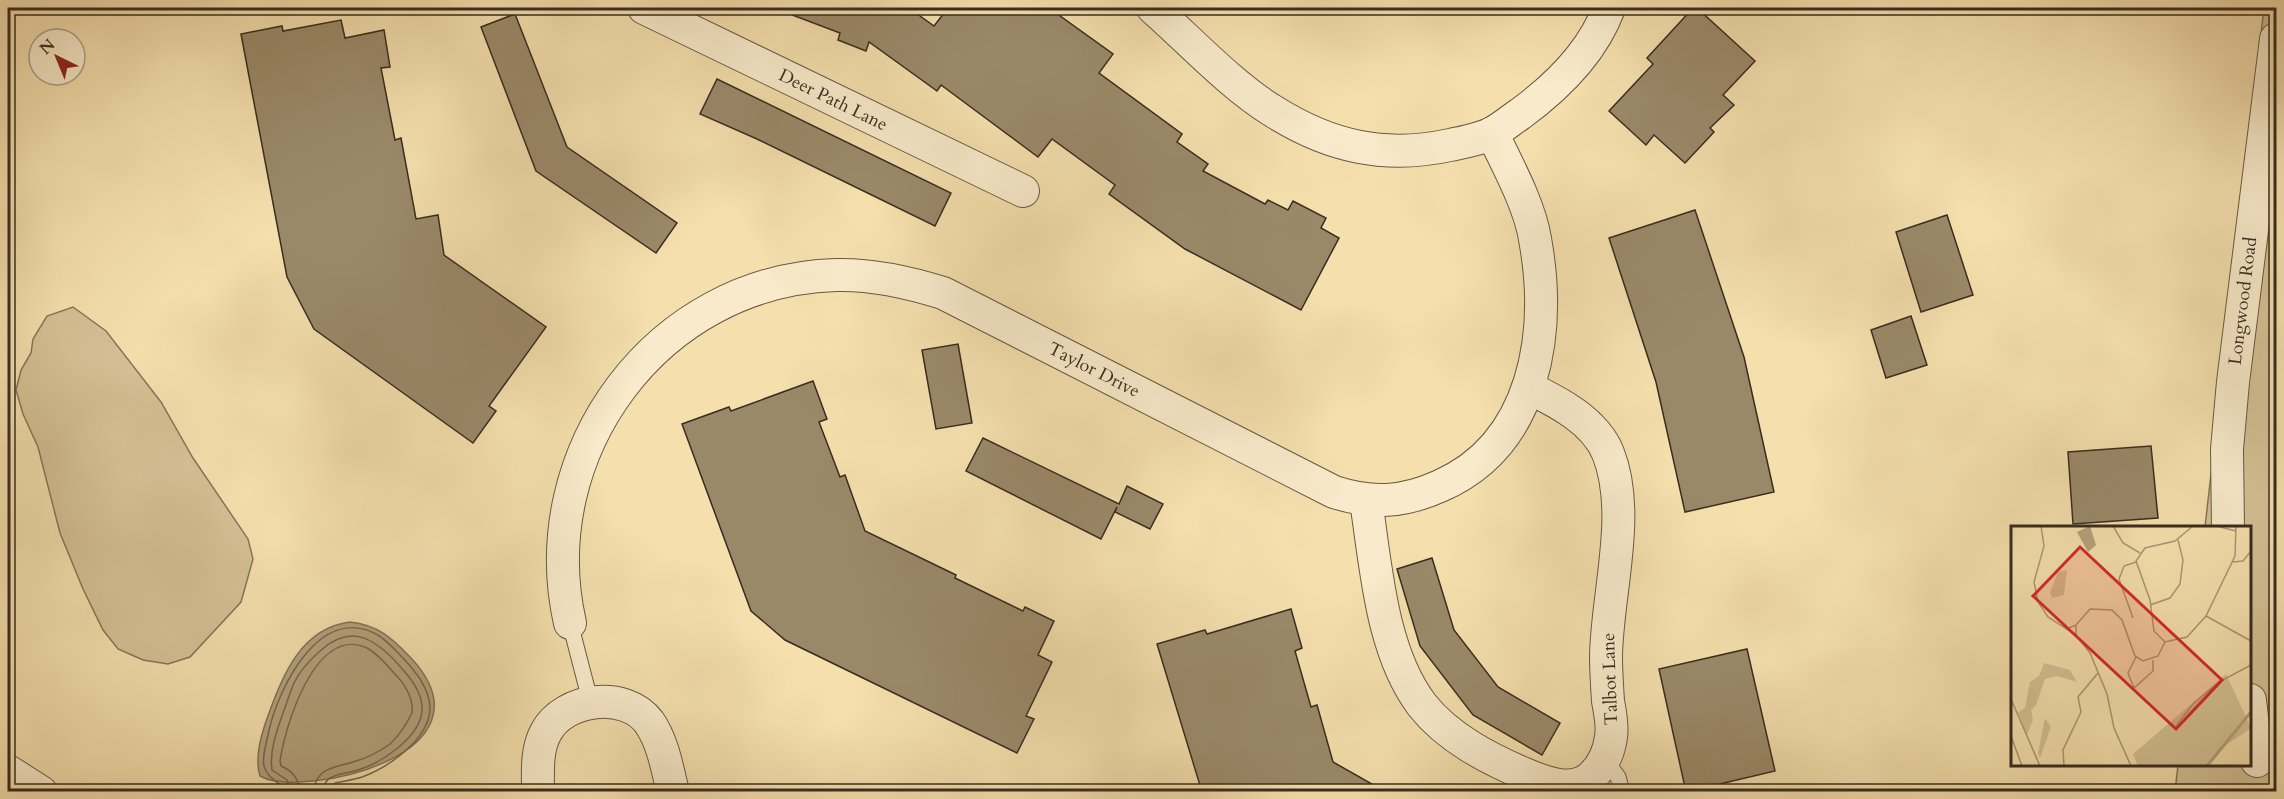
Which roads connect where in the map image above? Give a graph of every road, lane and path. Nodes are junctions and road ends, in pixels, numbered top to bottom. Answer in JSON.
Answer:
{"nodes":[{"id":1,"x":644,"y":8,"type":"edge"},
{"id":2,"x":1152,"y":8,"type":"edge"},
{"id":3,"x":1609,"y":8,"type":"edge"},
{"id":4,"x":2277,"y":39,"type":"edge"},
{"id":5,"x":1492,"y":133,"type":"junction"},
{"id":6,"x":1023,"y":191,"type":"dead end"},
{"id":7,"x":1529,"y":388,"type":"junction"},
{"id":8,"x":1366,"y":501,"type":"junction"},
{"id":9,"x":2228,"y":526,"type":"edge"},
{"id":10,"x":570,"y":623,"type":"joint"},
{"id":11,"x":591,"y":704,"type":"junction"},
{"id":12,"x":2251,"y":708,"type":"edge"},
{"id":13,"x":1604,"y":759,"type":"junction"},
{"id":14,"x":2258,"y":762,"type":"dead end"},
{"id":15,"x":8,"y":771,"type":"edge"},
{"id":16,"x":41,"y":792,"type":"edge"},
{"id":17,"x":538,"y":792,"type":"edge"},
{"id":18,"x":673,"y":792,"type":"edge"},
{"id":19,"x":1622,"y":792,"type":"edge"}],
"edges":[{"from":1,"to":6,"type":"street","name":"Deer Path Lane"},
{"from":2,"to":5,"type":"street"},
{"from":3,"to":5,"type":"street"},
{"from":4,"to":9,"type":"street","name":"Longwood Road"},
{"from":5,"to":7,"type":"street","name":"Taylor Drive"},
{"from":7,"to":8,"type":"street","name":"Taylor Drive"},
{"from":7,"to":13,"type":"street","name":"Talbot Lane"},
{"from":8,"to":10,"type":"street","name":"Taylor Drive"},
{"from":8,"to":13,"type":"street","name":"Talbot Lane"},
{"from":10,"to":11,"type":"lane"},
{"from":11,"to":17,"type":"street"},
{"from":11,"to":18,"type":"street"},
{"from":12,"to":14,"type":"street"},
{"from":13,"to":19,"type":"lane"},
{"from":15,"to":16,"type":"street"}]}
